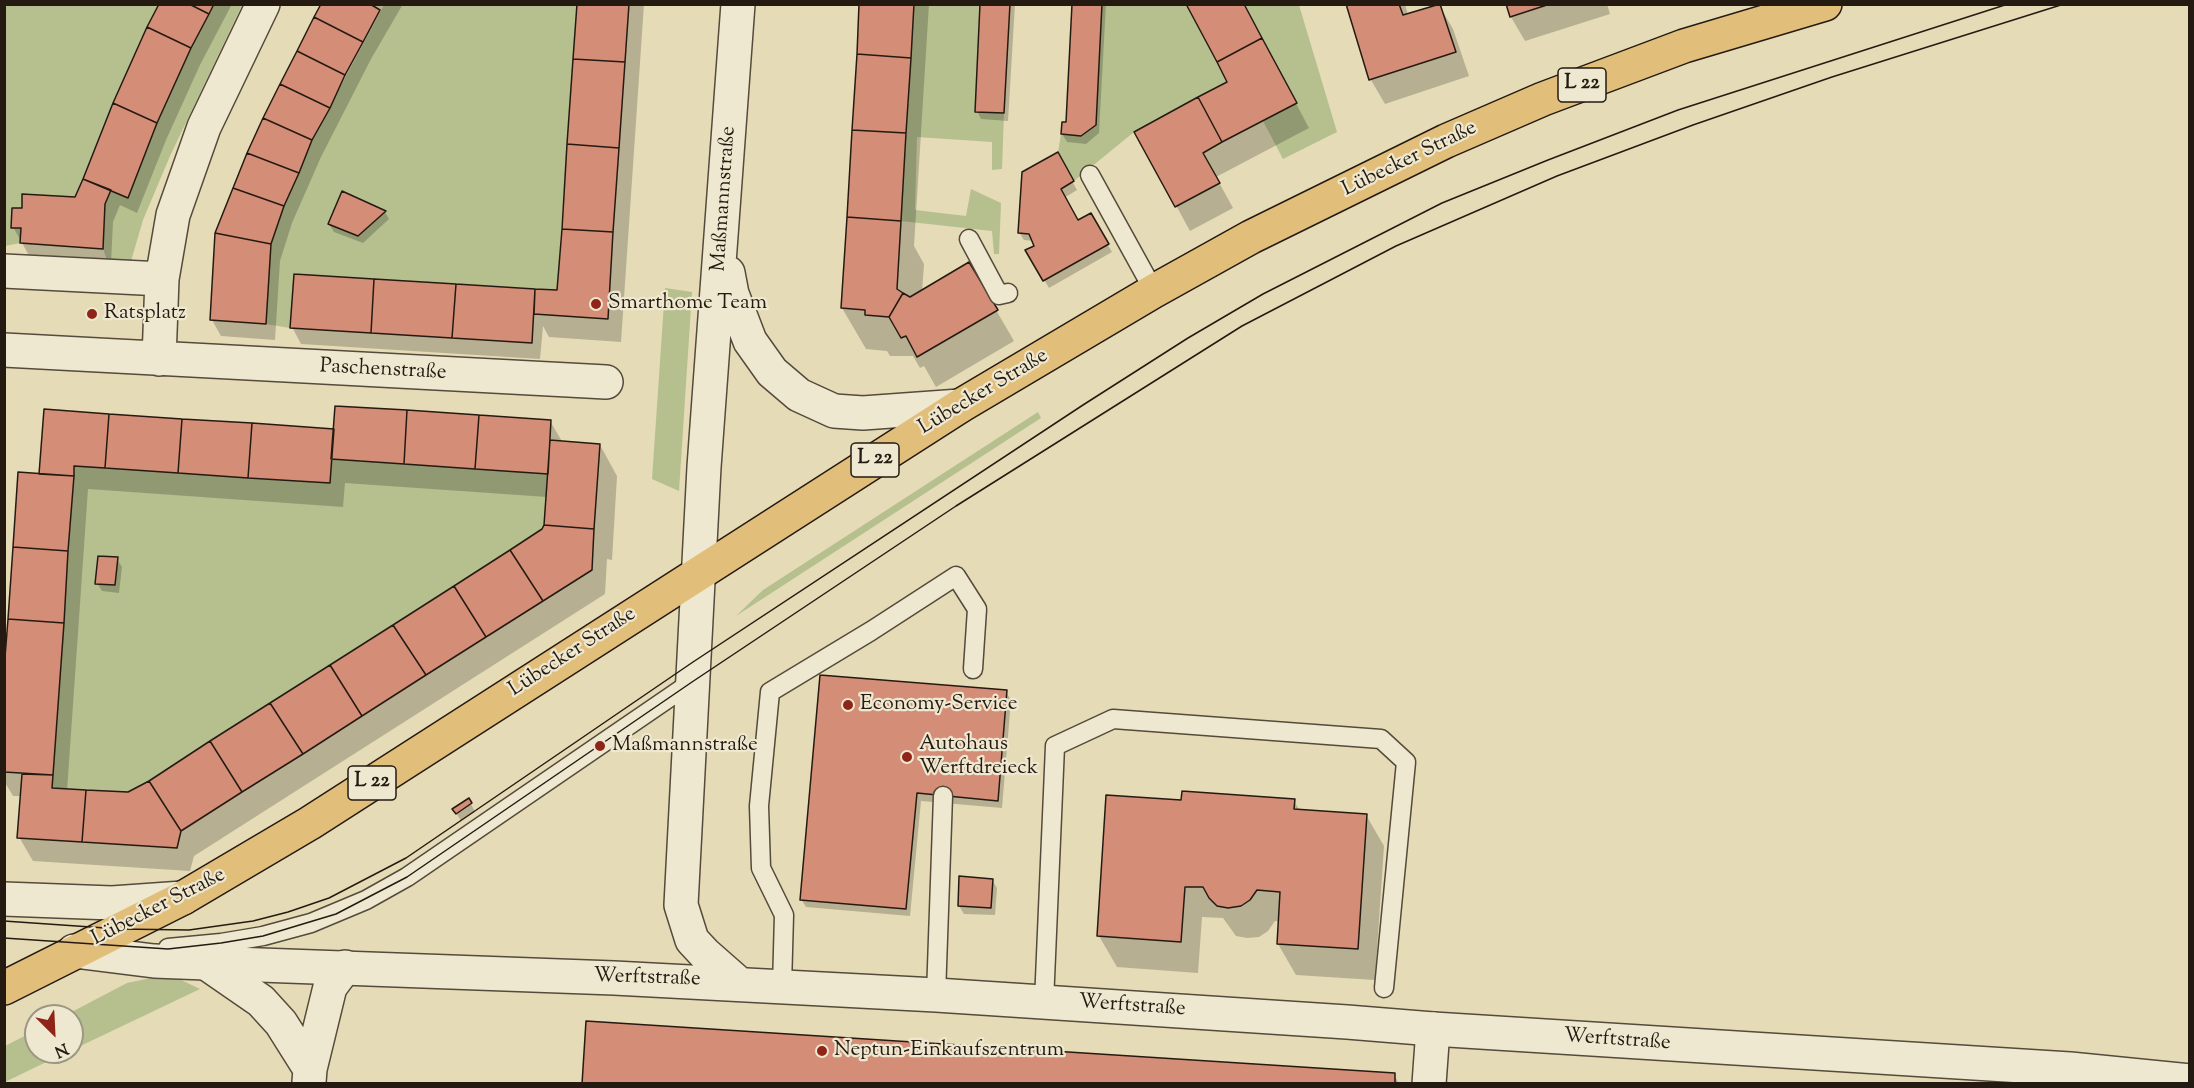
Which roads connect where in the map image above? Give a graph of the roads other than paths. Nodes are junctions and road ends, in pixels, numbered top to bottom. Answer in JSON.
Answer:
{"nodes":[{"id":1,"x":263,"y":4,"type":"edge"},
{"id":2,"x":738,"y":4,"type":"edge"},
{"id":3,"x":1825,"y":4,"type":"edge"},
{"id":4,"x":1090,"y":175,"type":"dead end"},
{"id":5,"x":969,"y":239,"type":"dead end"},
{"id":6,"x":722,"y":241,"type":"junction"},
{"id":7,"x":4,"y":271,"type":"edge"},
{"id":8,"x":162,"y":279,"type":"junction"},
{"id":9,"x":1154,"y":291,"type":"junction"},
{"id":10,"x":1008,"y":293,"type":"dead end"},
{"id":11,"x":4,"y":350,"type":"edge"},
{"id":12,"x":159,"y":359,"type":"junction"},
{"id":13,"x":606,"y":382,"type":"dead end"},
{"id":14,"x":960,"y":406,"type":"junction"},
{"id":15,"x":699,"y":572,"type":"junction"},
{"id":16,"x":974,"y":669,"type":"dead end"},
{"id":17,"x":691,"y":698,"type":"junction"},
{"id":18,"x":943,"y":796,"type":"dead end"},
{"id":19,"x":183,"y":898,"type":"junction"},
{"id":20,"x":4,"y":899,"type":"edge"},
{"id":21,"x":82,"y":948,"type":"junction"},
{"id":22,"x":206,"y":963,"type":"junction"},
{"id":23,"x":345,"y":967,"type":"junction"},
{"id":24,"x":738,"y":983,"type":"junction"},
{"id":25,"x":782,"y":986,"type":"junction"},
{"id":26,"x":4,"y":988,"type":"edge"},
{"id":27,"x":1384,"y":988,"type":"dead end"},
{"id":28,"x":936,"y":995,"type":"junction"},
{"id":29,"x":1044,"y":1002,"type":"junction"},
{"id":30,"x":1432,"y":1029,"type":"junction"},
{"id":31,"x":310,"y":1076,"type":"edge"},
{"id":32,"x":2069,"y":1076,"type":"edge"},
{"id":33,"x":2190,"y":1081,"type":"edge"},
{"id":34,"x":1429,"y":1083,"type":"edge"}],
"edges":[{"from":1,"to":8,"type":"street"},
{"from":2,"to":6,"type":"street","name":"Maßmannstraße"},
{"from":3,"to":9,"type":"main road","name":"Lübecker Straße","number":"L 22"},
{"from":4,"to":9,"type":"lane"},
{"from":5,"to":10,"type":"lane"},
{"from":6,"to":14,"type":"street"},
{"from":6,"to":15,"type":"street","name":"Maßmannstraße"},
{"from":7,"to":8,"type":"street"},
{"from":8,"to":12,"type":"street"},
{"from":9,"to":14,"type":"main road","name":"Lübecker Straße","number":"L 22"},
{"from":11,"to":12,"type":"street"},
{"from":12,"to":13,"type":"street","name":"Paschenstraße"},
{"from":14,"to":15,"type":"main road","name":"Lübecker Straße","number":"L 22"},
{"from":15,"to":17,"type":"street","name":"Maßmannstraße"},
{"from":15,"to":19,"type":"main road","name":"Lübecker Straße","number":"L 22"},
{"from":16,"to":25,"type":"lane"},
{"from":17,"to":21,"type":"lane"},
{"from":17,"to":24,"type":"street","name":"Maßmannstraße"},
{"from":18,"to":28,"type":"lane"},
{"from":19,"to":20,"type":"street"},
{"from":19,"to":21,"type":"main road","name":"Lübecker Straße","number":"L 22"},
{"from":21,"to":22,"type":"street","name":"Werftstraße"},
{"from":21,"to":26,"type":"main road","name":"Lübecker Straße","number":"L 22"},
{"from":22,"to":23,"type":"street","name":"Werftstraße"},
{"from":22,"to":31,"type":"street"},
{"from":23,"to":24,"type":"street","name":"Werftstraße"},
{"from":23,"to":31,"type":"street"},
{"from":24,"to":25,"type":"street","name":"Werftstraße"},
{"from":25,"to":28,"type":"street","name":"Werftstraße"},
{"from":27,"to":29,"type":"lane"},
{"from":28,"to":29,"type":"street","name":"Werftstraße"},
{"from":29,"to":30,"type":"street","name":"Werftstraße"},
{"from":30,"to":32,"type":"street","name":"Werftstraße"},
{"from":30,"to":34,"type":"street"},
{"from":32,"to":33,"type":"street","name":"Werftstraße"}]}
